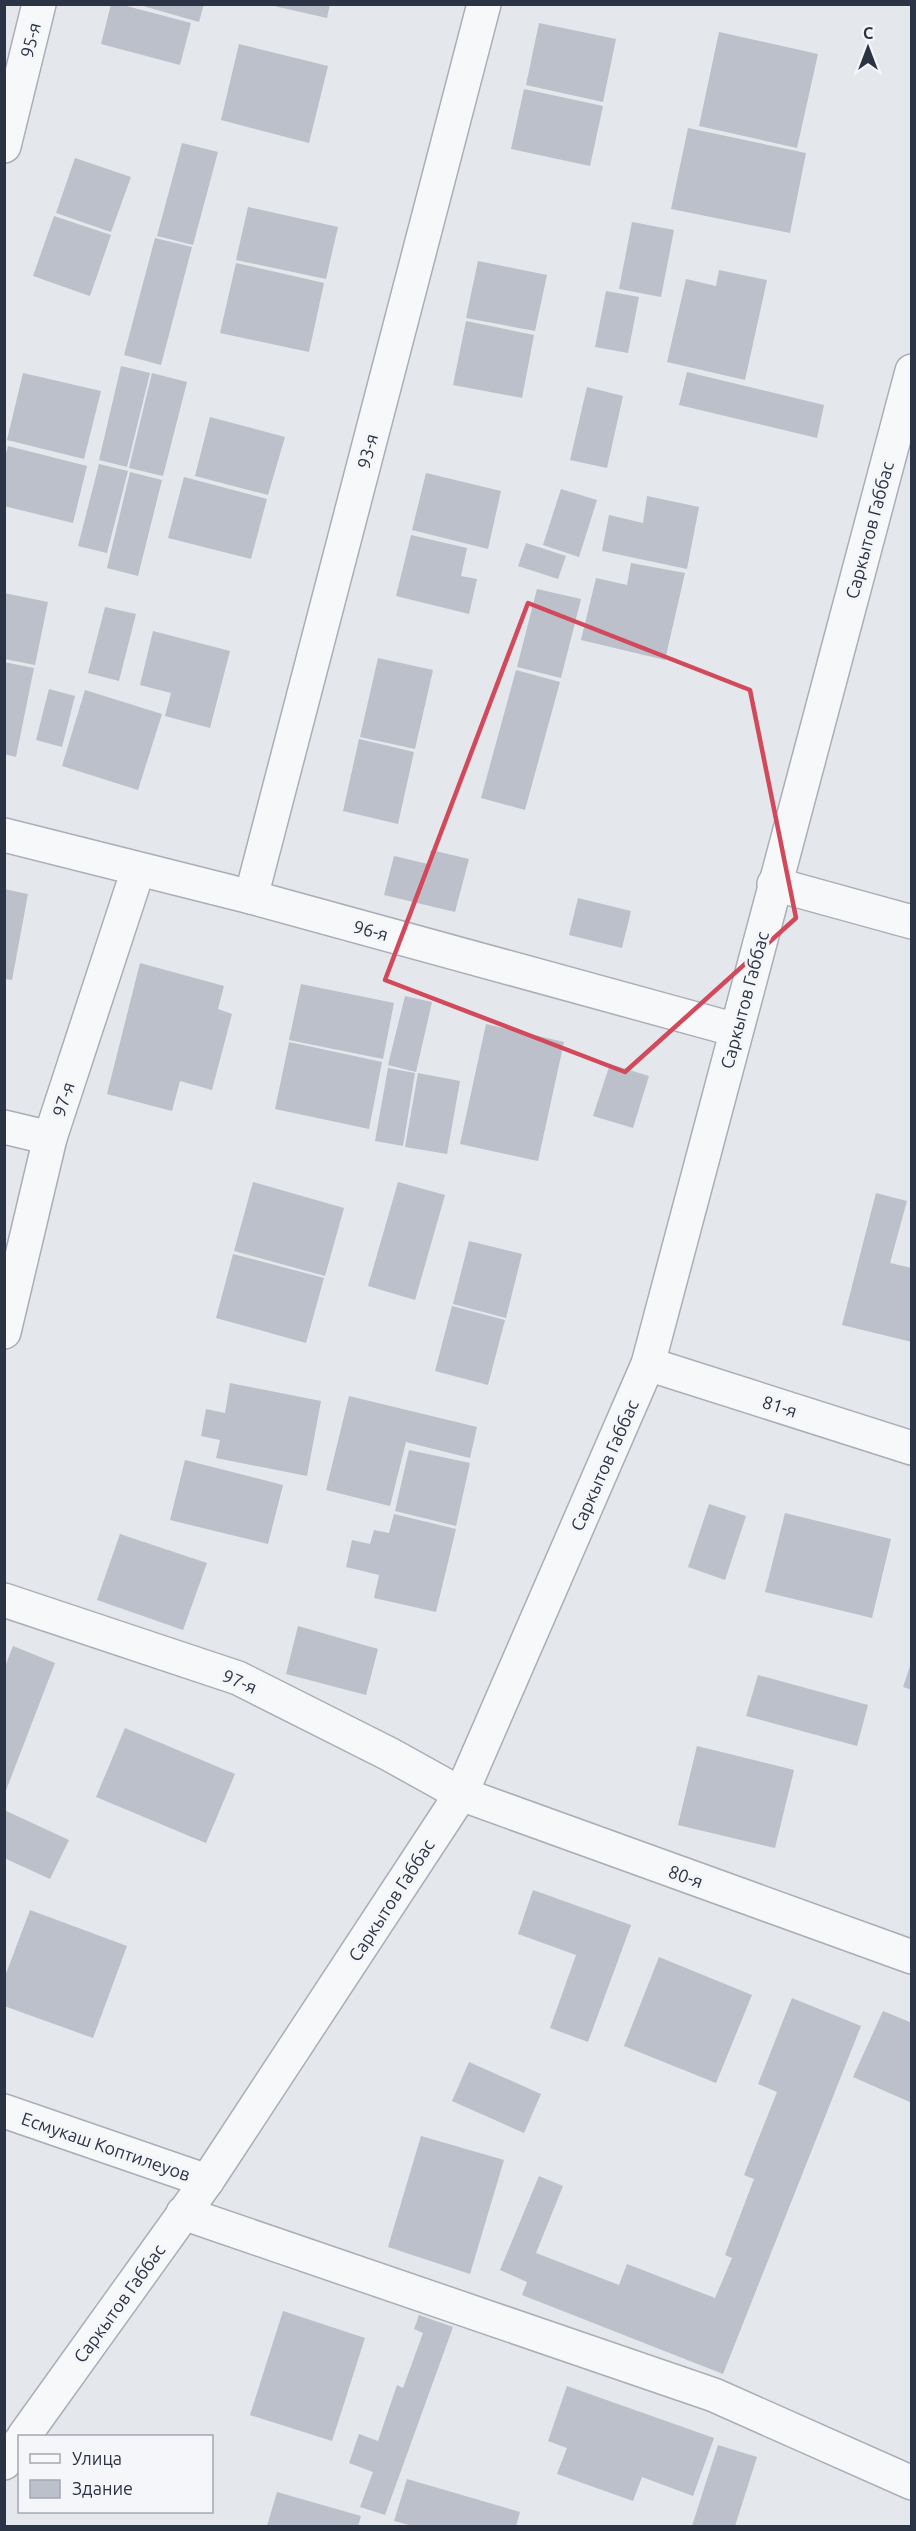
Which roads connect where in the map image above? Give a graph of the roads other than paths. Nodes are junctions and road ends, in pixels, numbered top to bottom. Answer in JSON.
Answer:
{"nodes":[{"id":1,"x":39,"y":4,"type":"edge"},
{"id":2,"x":484,"y":4,"type":"edge"},
{"id":3,"x":4,"y":146,"type":"edge"},
{"id":4,"x":912,"y":371,"type":"edge"},
{"id":5,"x":4,"y":835,"type":"edge"},
{"id":6,"x":138,"y":870,"type":"junction"},
{"id":7,"x":774,"y":884,"type":"junction"},
{"id":8,"x":251,"y":897,"type":"junction"},
{"id":9,"x":912,"y":922,"type":"edge"},
{"id":10,"x":736,"y":1029,"type":"junction"},
{"id":11,"x":4,"y":1127,"type":"edge"},
{"id":12,"x":50,"y":1138,"type":"junction"},
{"id":13,"x":4,"y":1332,"type":"edge"},
{"id":14,"x":648,"y":1364,"type":"junction"},
{"id":15,"x":912,"y":1448,"type":"edge"},
{"id":16,"x":4,"y":1600,"type":"edge"},
{"id":17,"x":461,"y":1794,"type":"junction"},
{"id":18,"x":912,"y":1957,"type":"edge"},
{"id":19,"x":4,"y":2111,"type":"edge"},
{"id":20,"x":207,"y":2181,"type":"junction"},
{"id":21,"x":183,"y":2213,"type":"junction"},
{"id":22,"x":25,"y":2435,"type":"edge"},
{"id":23,"x":18,"y":2445,"type":"edge"},
{"id":24,"x":4,"y":2463,"type":"edge"},
{"id":25,"x":912,"y":2483,"type":"edge"}],
"edges":[{"from":1,"to":3,"type":"street","name":"95-я"},
{"from":2,"to":8,"type":"street","name":"93-я"},
{"from":4,"to":7,"type":"street","name":"Саркытов Габбас"},
{"from":5,"to":6,"type":"street","name":"96-я"},
{"from":6,"to":8,"type":"street","name":"96-я"},
{"from":6,"to":12,"type":"street","name":"97-я"},
{"from":7,"to":9,"type":"street"},
{"from":7,"to":10,"type":"street","name":"Саркытов Габбас"},
{"from":8,"to":10,"type":"street","name":"96-я"},
{"from":10,"to":14,"type":"street","name":"Саркытов Габбас"},
{"from":11,"to":12,"type":"street"},
{"from":12,"to":13,"type":"street","name":"97-я"},
{"from":14,"to":15,"type":"street","name":"81-я"},
{"from":14,"to":17,"type":"street","name":"Саркытов Габбас"},
{"from":16,"to":17,"type":"street","name":"97-я"},
{"from":17,"to":18,"type":"street","name":"80-я"},
{"from":17,"to":20,"type":"street","name":"Саркытов Габбас"},
{"from":19,"to":20,"type":"street","name":"Есмукаш Коптилеуов"},
{"from":20,"to":21,"type":"street","name":"Саркытов Габбас"},
{"from":21,"to":22,"type":"street","name":"Саркытов Габбас"},
{"from":21,"to":25,"type":"street"},
{"from":23,"to":24,"type":"street"}]}
